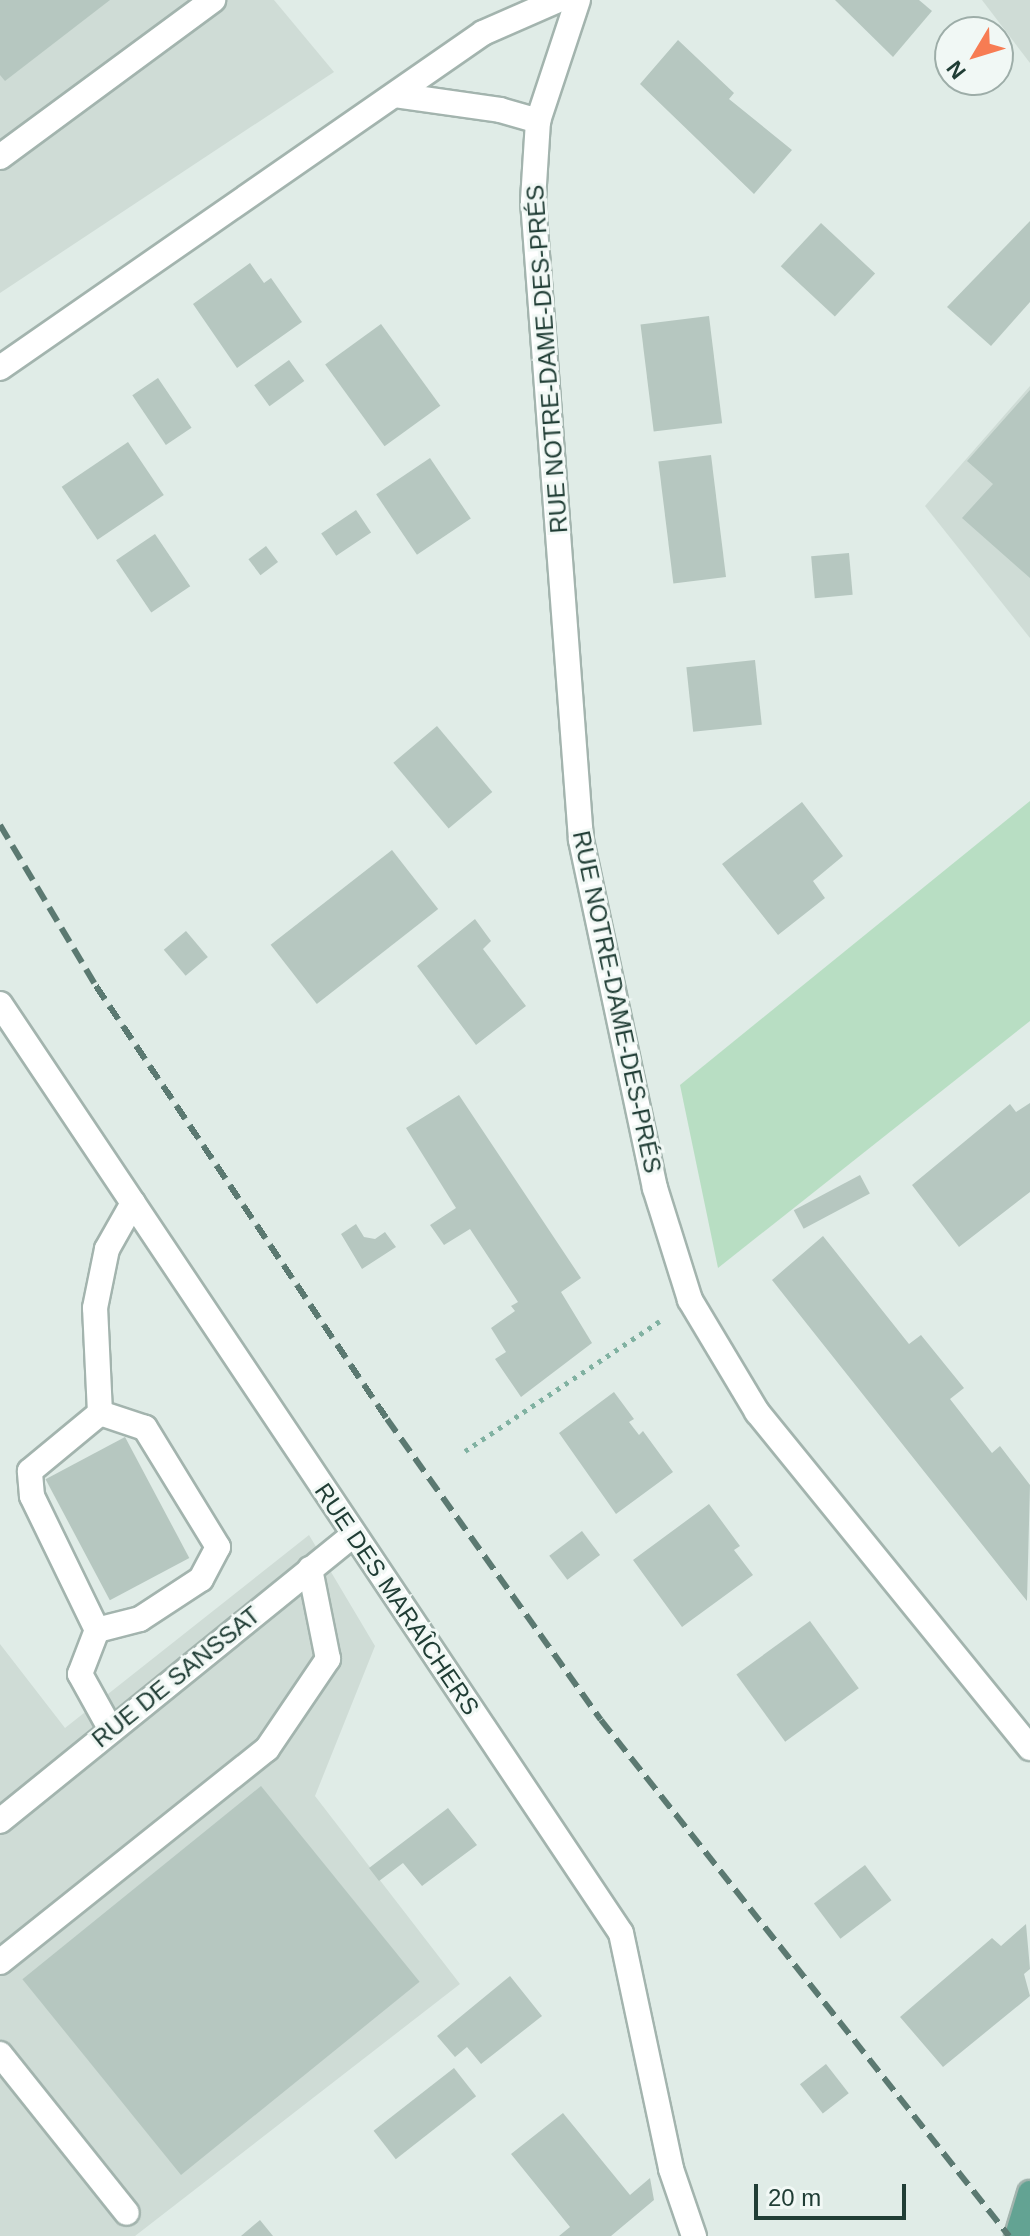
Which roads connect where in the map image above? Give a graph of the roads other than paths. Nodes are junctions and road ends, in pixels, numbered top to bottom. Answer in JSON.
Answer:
{"nodes":[{"id":1,"x":213,"y":0,"type":"edge"},
{"id":2,"x":558,"y":0,"type":"edge"},
{"id":3,"x":578,"y":0,"type":"edge"},
{"id":4,"x":395,"y":95,"type":"junction"},
{"id":5,"x":538,"y":121,"type":"junction"},
{"id":6,"x":0,"y":157,"type":"edge"},
{"id":7,"x":0,"y":368,"type":"edge"},
{"id":8,"x":0,"y":1004,"type":"edge"},
{"id":9,"x":133,"y":1203,"type":"junction"},
{"id":10,"x":100,"y":1413,"type":"junction"},
{"id":11,"x":353,"y":1535,"type":"junction"},
{"id":12,"x":310,"y":1569,"type":"junction"},
{"id":13,"x":97,"y":1630,"type":"junction"},
{"id":14,"x":111,"y":1730,"type":"junction"},
{"id":15,"x":1030,"y":1748,"type":"edge"},
{"id":16,"x":0,"y":1821,"type":"edge"},
{"id":17,"x":0,"y":1962,"type":"edge"},
{"id":18,"x":0,"y":2054,"type":"edge"},
{"id":19,"x":1030,"y":2193,"type":"edge"},
{"id":20,"x":127,"y":2213,"type":"dead end"},
{"id":21,"x":694,"y":2236,"type":"edge"},
{"id":22,"x":1017,"y":2236,"type":"edge"}],
"edges":[{"from":1,"to":6,"type":"street"},
{"from":2,"to":4,"type":"street"},
{"from":3,"to":5,"type":"street","name":"RUE NOTRE-DAME-DES-PRÉS"},
{"from":4,"to":5,"type":"street"},
{"from":4,"to":7,"type":"street"},
{"from":5,"to":15,"type":"street","name":"RUE NOTRE-DAME-DES-PRÉS"},
{"from":8,"to":9,"type":"street","name":"RUE DES MARAÎCHERS"},
{"from":9,"to":10,"type":"street"},
{"from":9,"to":11,"type":"street","name":"RUE DES MARAÎCHERS"},
{"from":10,"to":13,"type":"street"},
{"from":10,"to":13,"type":"street"},
{"from":11,"to":12,"type":"street","name":"RUE DE SANSSAT"},
{"from":11,"to":21,"type":"street","name":"RUE DES MARAÎCHERS"},
{"from":12,"to":14,"type":"street","name":"RUE DE SANSSAT"},
{"from":12,"to":17,"type":"street"},
{"from":13,"to":14,"type":"street"},
{"from":14,"to":16,"type":"street","name":"RUE DE SANSSAT"},
{"from":18,"to":20,"type":"street"},
{"from":19,"to":22,"type":"main road"}]}
